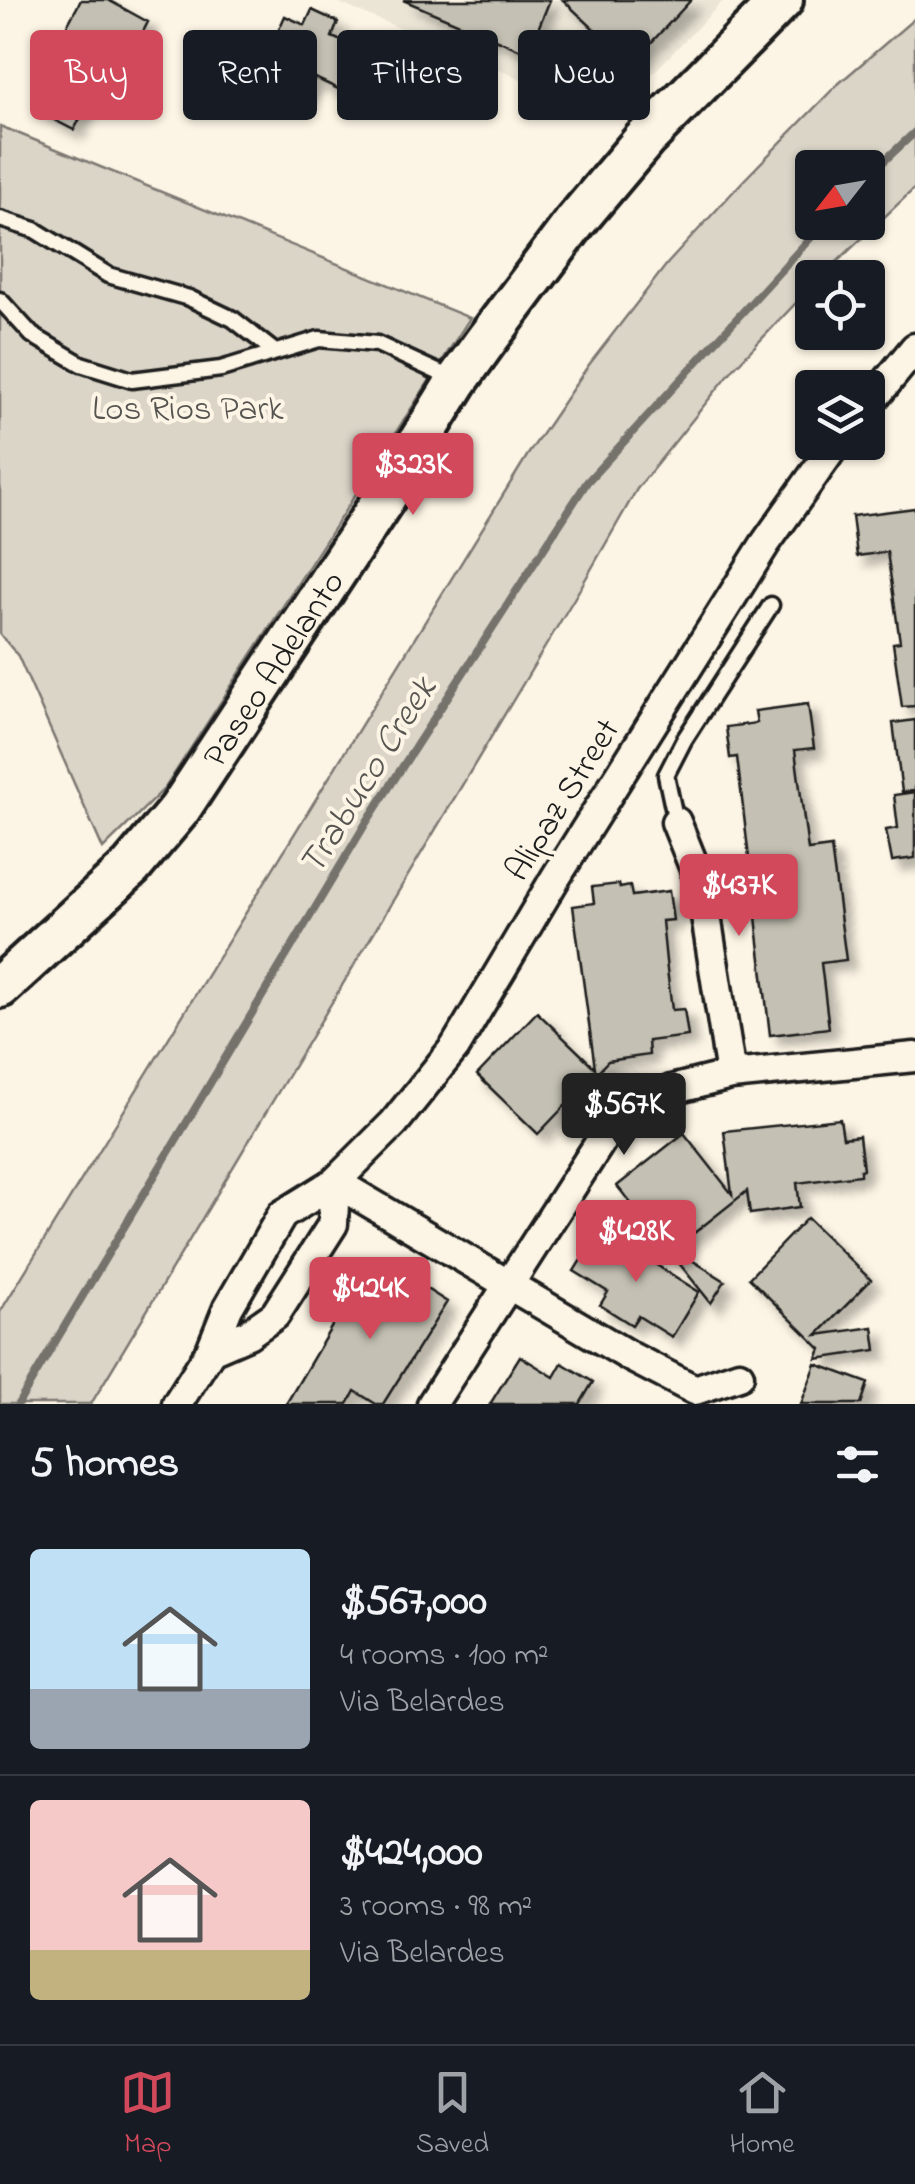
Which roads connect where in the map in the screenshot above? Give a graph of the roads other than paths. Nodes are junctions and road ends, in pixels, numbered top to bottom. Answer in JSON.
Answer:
{"nodes":[{"id":1,"x":782,"y":0,"type":"edge"},
{"id":2,"x":0,"y":219,"type":"edge"},
{"id":3,"x":0,"y":300,"type":"edge"},
{"id":4,"x":275,"y":352,"type":"junction"},
{"id":5,"x":913,"y":353,"type":"edge"},
{"id":6,"x":457,"y":381,"type":"junction"},
{"id":7,"x":885,"y":385,"type":"edge"},
{"id":8,"x":823,"y":460,"type":"edge"},
{"id":9,"x":771,"y":605,"type":"dead end"},
{"id":10,"x":676,"y":822,"type":"joint"},
{"id":11,"x":0,"y":987,"type":"edge"},
{"id":12,"x":915,"y":1057,"type":"edge"},
{"id":13,"x":731,"y":1075,"type":"junction"},
{"id":14,"x":335,"y":1182,"type":"junction"},
{"id":15,"x":509,"y":1285,"type":"junction"},
{"id":16,"x":212,"y":1350,"type":"junction"},
{"id":17,"x":739,"y":1375,"type":"dead end"},
{"id":18,"x":177,"y":1404,"type":"edge"},
{"id":19,"x":432,"y":1404,"type":"edge"}],
"edges":[{"from":1,"to":6,"type":"street","name":"Paseo Adelanto"},
{"from":2,"to":4,"type":"lane"},
{"from":3,"to":4,"type":"lane"},
{"from":4,"to":6,"type":"lane"},
{"from":5,"to":7,"type":"street"},
{"from":6,"to":11,"type":"street","name":"Paseo Adelanto"},
{"from":8,"to":14,"type":"street","name":"Alipaz Street"},
{"from":9,"to":10,"type":"lane"},
{"from":10,"to":13,"type":"street"},
{"from":12,"to":13,"type":"street"},
{"from":13,"to":15,"type":"street"},
{"from":14,"to":15,"type":"street"},
{"from":14,"to":16,"type":"street","name":"Alipaz Street"},
{"from":14,"to":16,"type":"street"},
{"from":15,"to":17,"type":"street"},
{"from":15,"to":19,"type":"street"},
{"from":16,"to":18,"type":"street","name":"Alipaz Street"}]}
